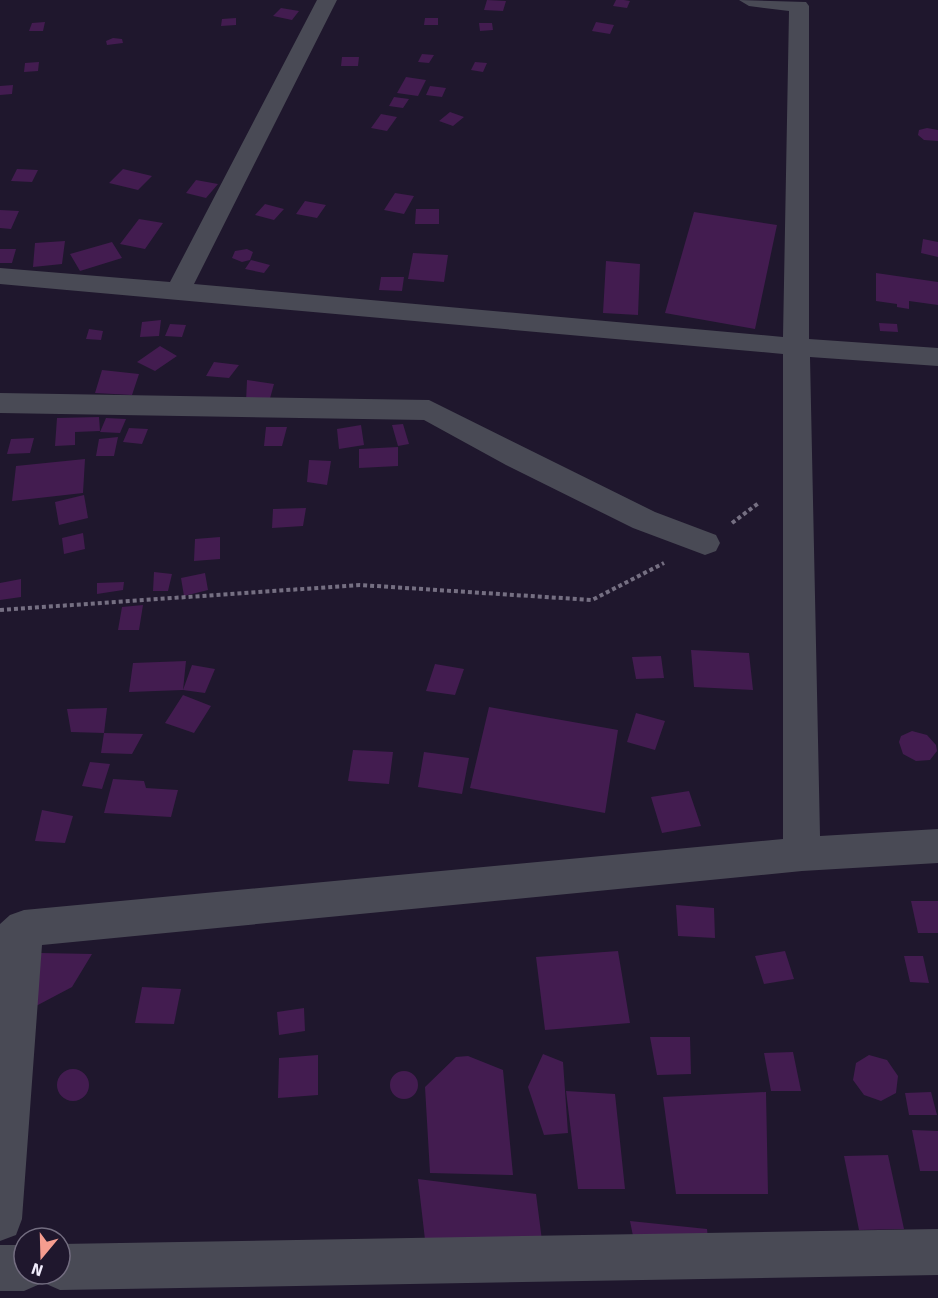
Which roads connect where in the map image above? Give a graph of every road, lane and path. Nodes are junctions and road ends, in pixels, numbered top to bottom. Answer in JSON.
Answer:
{"nodes":[{"id":1,"x":327,"y":0,"type":"edge"},
{"id":2,"x":749,"y":0,"type":"edge"},
{"id":3,"x":0,"y":276,"type":"edge"},
{"id":4,"x":178,"y":289,"type":"junction"},
{"id":5,"x":796,"y":348,"type":"junction"},
{"id":6,"x":938,"y":357,"type":"edge"},
{"id":7,"x":0,"y":404,"type":"edge"},
{"id":8,"x":797,"y":475,"type":"junction"},
{"id":9,"x":705,"y":543,"type":"junction"},
{"id":10,"x":0,"y":610,"type":"edge"},
{"id":11,"x":938,"y":846,"type":"edge"},
{"id":12,"x":802,"y":854,"type":"junction"},
{"id":13,"x":12,"y":939,"type":"edge"},
{"id":14,"x":0,"y":1219,"type":"edge"},
{"id":15,"x":938,"y":1252,"type":"edge"},
{"id":16,"x":72,"y":1267,"type":"edge"}],
"edges":[{"from":1,"to":4,"type":"street"},
{"from":2,"to":5,"type":"street"},
{"from":3,"to":4,"type":"street"},
{"from":4,"to":5,"type":"street"},
{"from":5,"to":6,"type":"street"},
{"from":5,"to":8,"type":"street"},
{"from":7,"to":9,"type":"street"},
{"from":8,"to":9,"type":"path"},
{"from":8,"to":12,"type":"street"},
{"from":9,"to":10,"type":"path"},
{"from":11,"to":12,"type":"street"},
{"from":12,"to":13,"type":"street"},
{"from":13,"to":14,"type":"street"},
{"from":15,"to":16,"type":"street"}]}
